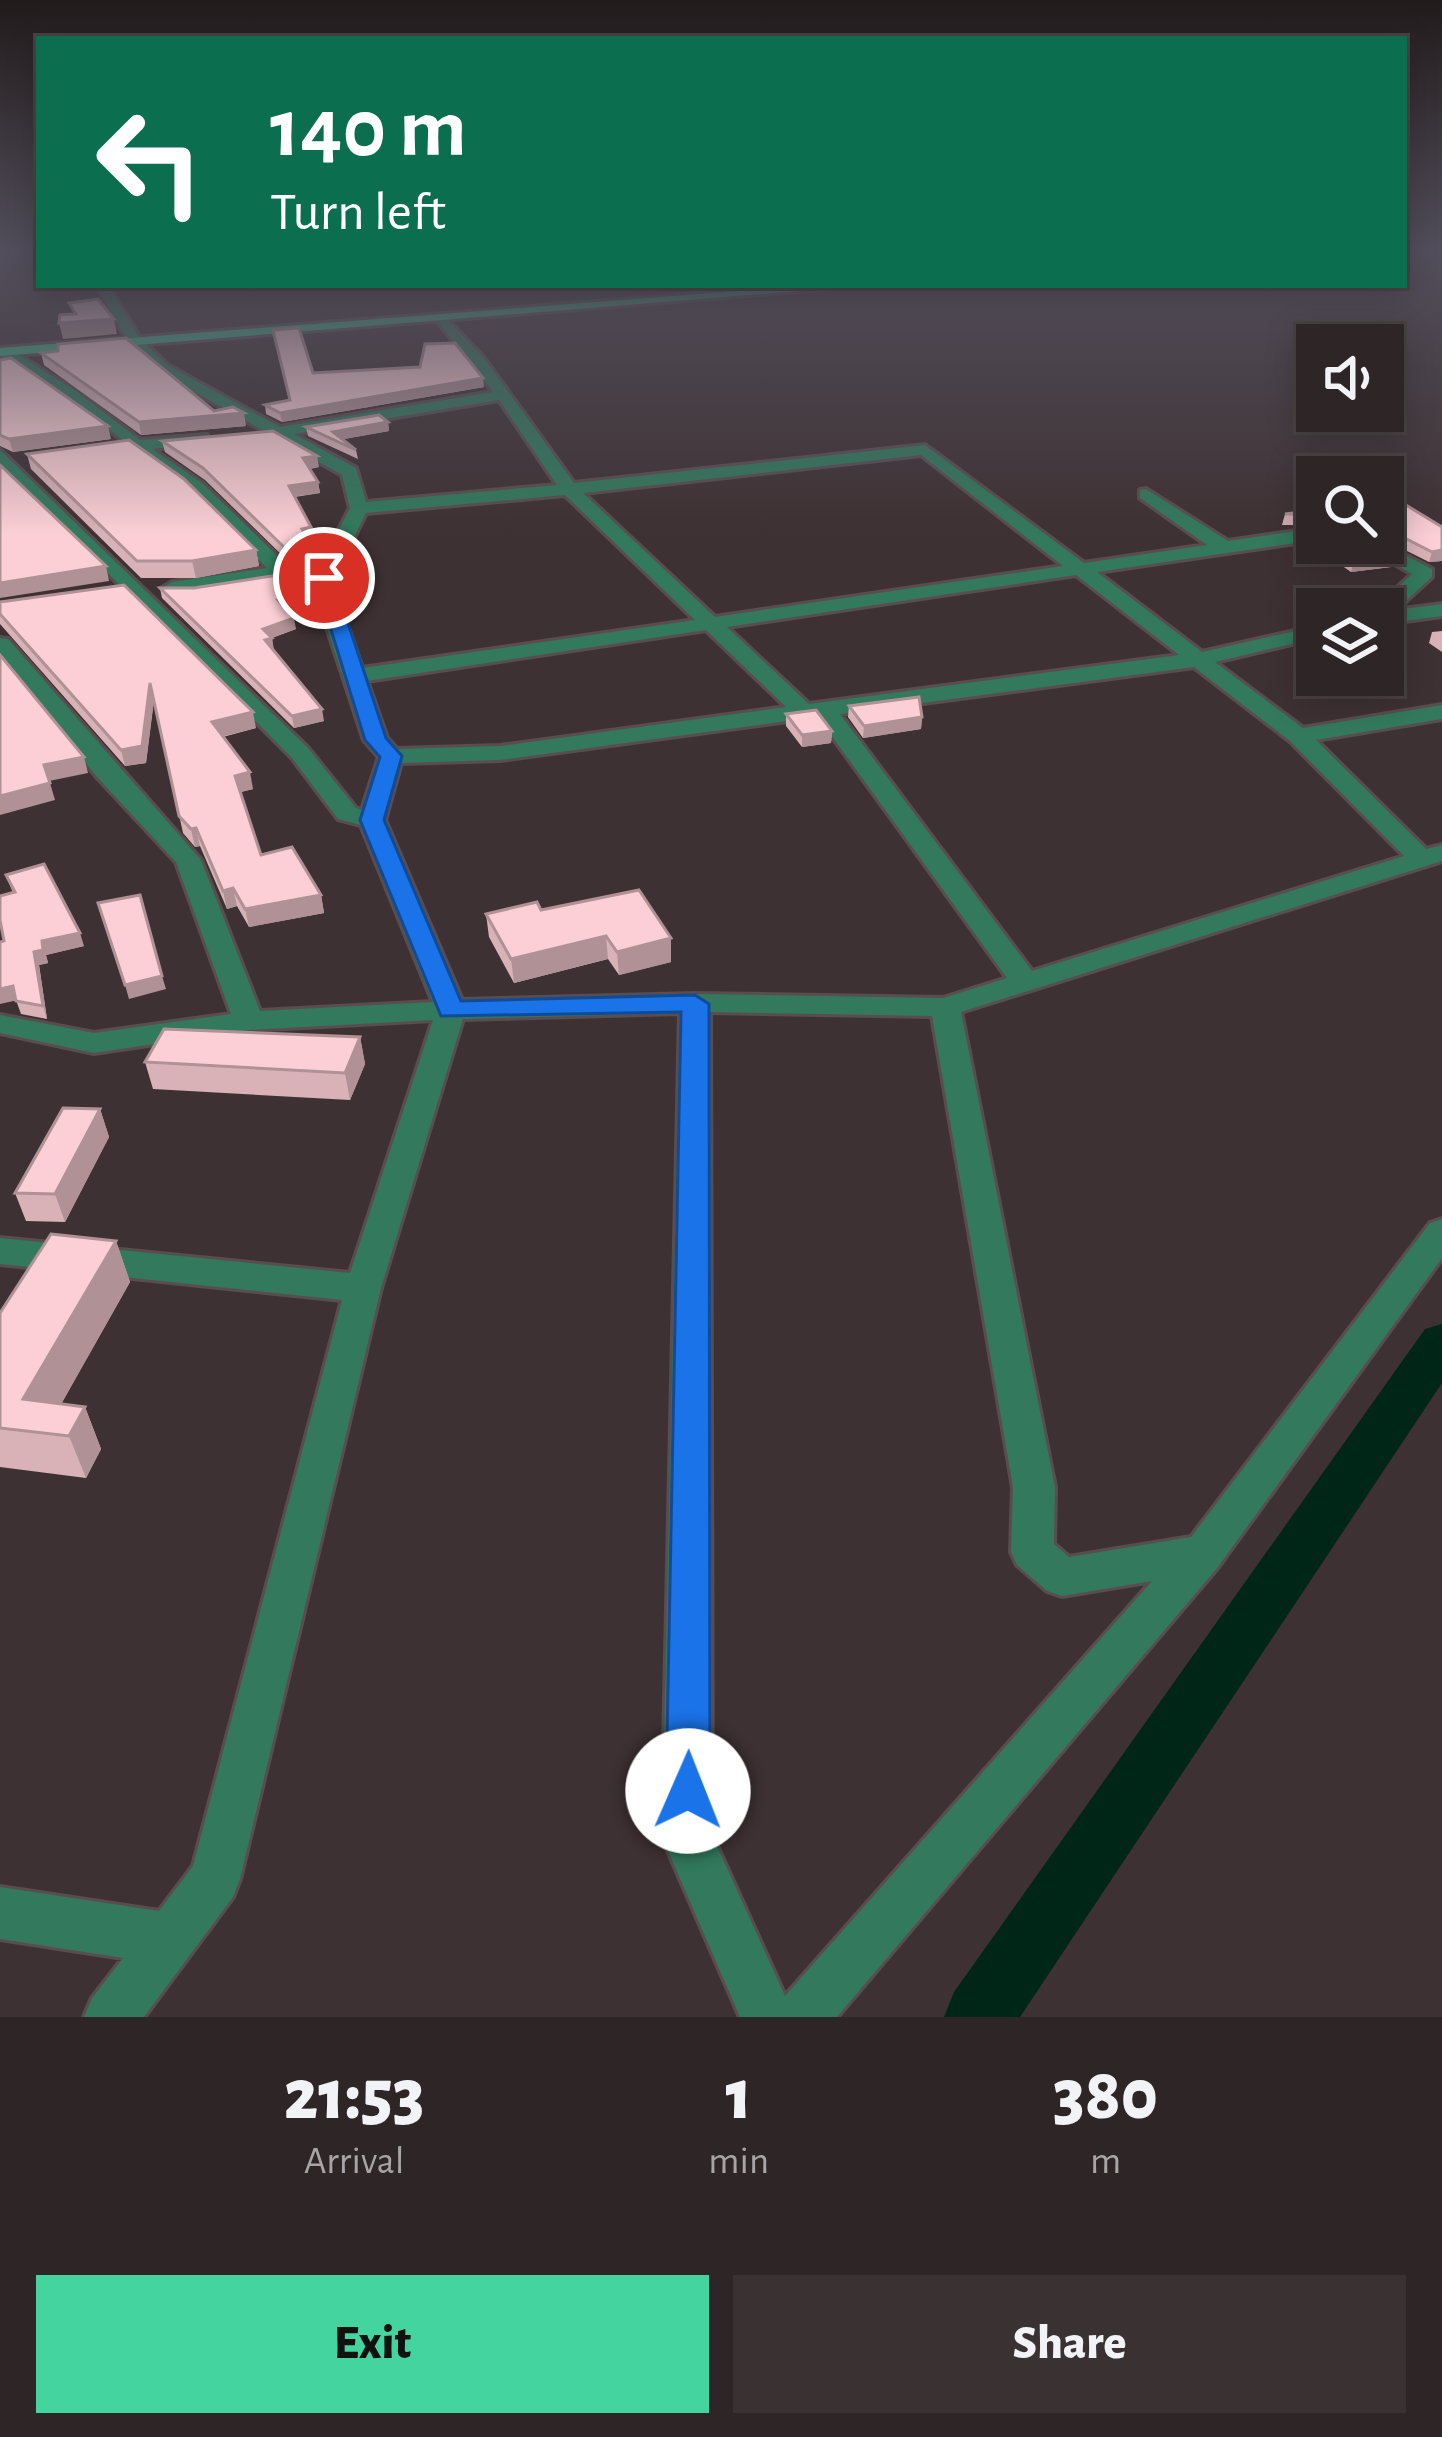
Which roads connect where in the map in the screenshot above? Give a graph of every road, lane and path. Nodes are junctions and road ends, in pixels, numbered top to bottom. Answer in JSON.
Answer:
{"nodes":[{"id":1,"x":81,"y":346,"type":"edge"},
{"id":2,"x":140,"y":346,"type":"edge"},
{"id":3,"x":465,"y":346,"type":"edge"},
{"id":4,"x":2,"y":352,"type":"edge"},
{"id":5,"x":504,"y":395,"type":"junction"},
{"id":6,"x":261,"y":434,"type":"junction"},
{"id":7,"x":227,"y":437,"type":"edge"},
{"id":8,"x":136,"y":445,"type":"junction"},
{"id":9,"x":116,"y":448,"type":"edge"},
{"id":10,"x":11,"y":460,"type":"edge"},
{"id":11,"x":569,"y":490,"type":"junction"},
{"id":12,"x":1146,"y":494,"type":"dead end"},
{"id":13,"x":359,"y":508,"type":"junction"},
{"id":14,"x":1296,"y":537,"type":"edge"},
{"id":15,"x":1222,"y":548,"type":"junction"},
{"id":16,"x":1404,"y":562,"type":"edge"},
{"id":17,"x":1076,"y":568,"type":"junction"},
{"id":18,"x":282,"y":572,"type":"junction"},
{"id":19,"x":324,"y":578,"type":"junction"},
{"id":20,"x":124,"y":590,"type":"junction"},
{"id":21,"x":1404,"y":594,"type":"edge"},
{"id":22,"x":1442,"y":610,"type":"edge"},
{"id":23,"x":1404,"y":613,"type":"edge"},
{"id":24,"x":717,"y":624,"type":"junction"},
{"id":25,"x":1296,"y":637,"type":"edge"},
{"id":26,"x":0,"y":644,"type":"edge"},
{"id":27,"x":1201,"y":658,"type":"junction"},
{"id":28,"x":355,"y":676,"type":"junction"},
{"id":29,"x":814,"y":710,"type":"junction"},
{"id":30,"x":1442,"y":712,"type":"edge"},
{"id":31,"x":1298,"y":736,"type":"junction"},
{"id":32,"x":391,"y":756,"type":"junction"},
{"id":33,"x":372,"y":820,"type":"junction"},
{"id":34,"x":1432,"y":856,"type":"edge"},
{"id":35,"x":1026,"y":982,"type":"junction"},
{"id":36,"x":695,"y":1004,"type":"junction"},
{"id":37,"x":945,"y":1007,"type":"junction"},
{"id":38,"x":451,"y":1010,"type":"junction"},
{"id":39,"x":1,"y":1017,"type":"edge"},
{"id":40,"x":249,"y":1021,"type":"junction"},
{"id":41,"x":1442,"y":1232,"type":"edge"},
{"id":42,"x":0,"y":1251,"type":"edge"},
{"id":43,"x":363,"y":1288,"type":"junction"},
{"id":44,"x":1203,"y":1554,"type":"junction"},
{"id":45,"x":0,"y":1913,"type":"edge"},
{"id":46,"x":170,"y":1939,"type":"junction"},
{"id":47,"x":111,"y":2017,"type":"edge"},
{"id":48,"x":767,"y":2017,"type":"edge"},
{"id":49,"x":802,"y":2017,"type":"edge"}],
"edges":[{"from":1,"to":4,"type":"main road"},
{"from":2,"to":6,"type":"street"},
{"from":3,"to":5,"type":"street"},
{"from":4,"to":8,"type":"street"},
{"from":5,"to":6,"type":"street"},
{"from":5,"to":11,"type":"street"},
{"from":6,"to":13,"type":"street"},
{"from":7,"to":8,"type":"street"},
{"from":8,"to":9,"type":"street"},
{"from":8,"to":18,"type":"street"},
{"from":10,"to":20,"type":"street"},
{"from":11,"to":13,"type":"street"},
{"from":11,"to":17,"type":"street"},
{"from":11,"to":24,"type":"street"},
{"from":12,"to":15,"type":"street"},
{"from":13,"to":19,"type":"street"},
{"from":14,"to":15,"type":"street"},
{"from":15,"to":17,"type":"street"},
{"from":16,"to":21,"type":"street"},
{"from":17,"to":24,"type":"street"},
{"from":17,"to":27,"type":"street"},
{"from":18,"to":19,"type":"street"},
{"from":18,"to":20,"type":"street"},
{"from":19,"to":28,"type":"street"},
{"from":20,"to":33,"type":"street"},
{"from":22,"to":23,"type":"street"},
{"from":24,"to":28,"type":"street"},
{"from":24,"to":29,"type":"street"},
{"from":25,"to":27,"type":"street"},
{"from":26,"to":40,"type":"street"},
{"from":27,"to":29,"type":"street"},
{"from":27,"to":31,"type":"street"},
{"from":28,"to":32,"type":"street"},
{"from":29,"to":32,"type":"street"},
{"from":29,"to":35,"type":"street"},
{"from":30,"to":31,"type":"street"},
{"from":31,"to":34,"type":"street"},
{"from":32,"to":33,"type":"street"},
{"from":33,"to":38,"type":"street"},
{"from":34,"to":35,"type":"street"},
{"from":35,"to":37,"type":"street"},
{"from":36,"to":37,"type":"street"},
{"from":36,"to":38,"type":"street"},
{"from":36,"to":48,"type":"street"},
{"from":37,"to":44,"type":"street"},
{"from":38,"to":40,"type":"street"},
{"from":38,"to":43,"type":"street"},
{"from":39,"to":40,"type":"street"},
{"from":41,"to":44,"type":"street"},
{"from":42,"to":43,"type":"street"},
{"from":43,"to":46,"type":"street"},
{"from":44,"to":49,"type":"street"},
{"from":45,"to":46,"type":"street"},
{"from":46,"to":47,"type":"street"}]}
